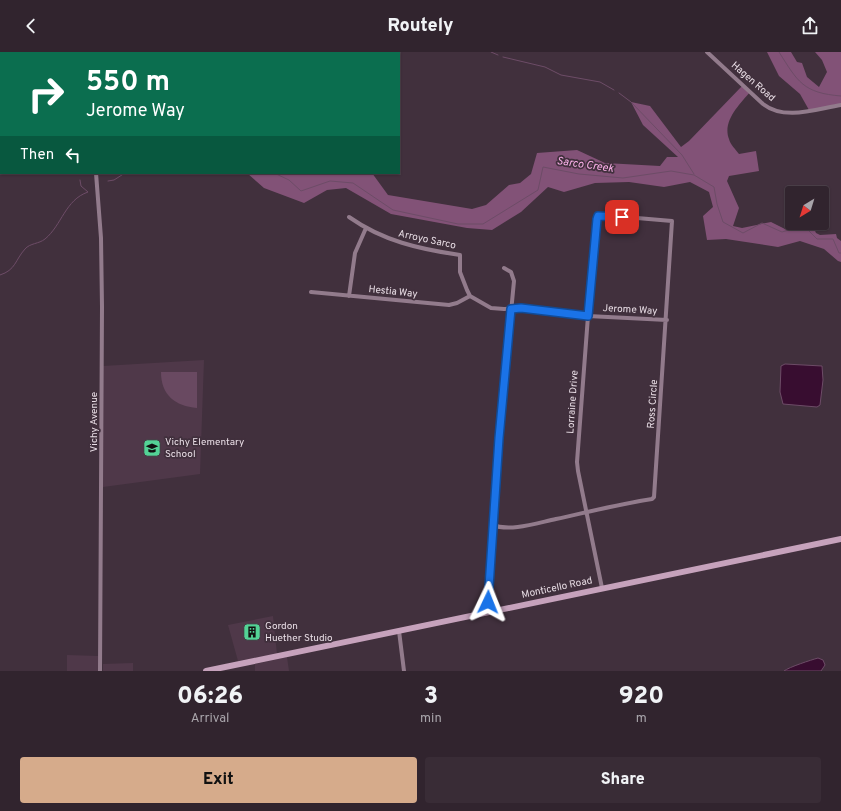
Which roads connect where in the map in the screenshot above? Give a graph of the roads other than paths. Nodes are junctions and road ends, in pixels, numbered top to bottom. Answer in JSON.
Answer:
{"nodes":[{"id":1,"x":707,"y":52,"type":"edge"},
{"id":2,"x":841,"y":105,"type":"edge"},
{"id":3,"x":95,"y":174,"type":"edge"},
{"id":4,"x":598,"y":216,"type":"joint"},
{"id":5,"x":349,"y":217,"type":"dead end"},
{"id":6,"x":366,"y":228,"type":"junction"},
{"id":7,"x":504,"y":268,"type":"dead end"},
{"id":8,"x":311,"y":292,"type":"dead end"},
{"id":9,"x":349,"y":296,"type":"junction"},
{"id":10,"x":470,"y":296,"type":"junction"},
{"id":11,"x":511,"y":309,"type":"junction"},
{"id":12,"x":588,"y":316,"type":"junction"},
{"id":13,"x":667,"y":320,"type":"junction"},
{"id":14,"x":586,"y":513,"type":"junction"},
{"id":15,"x":492,"y":525,"type":"junction"},
{"id":16,"x":841,"y":539,"type":"edge"},
{"id":17,"x":602,"y":588,"type":"junction"},
{"id":18,"x":490,"y":612,"type":"junction"},
{"id":19,"x":400,"y":630,"type":"junction"},
{"id":20,"x":100,"y":671,"type":"edge"},
{"id":21,"x":206,"y":671,"type":"edge"},
{"id":22,"x":404,"y":671,"type":"edge"}],
"edges":[{"from":1,"to":2,"type":"street","name":"Hagen Road"},
{"from":3,"to":20,"type":"street","name":"Vichy Avenue"},
{"from":4,"to":12,"type":"street","name":"Lorraine Drive"},
{"from":4,"to":13,"type":"street","name":"Ross Circle"},
{"from":5,"to":6,"type":"street","name":"Arroyo Sarco"},
{"from":6,"to":9,"type":"street"},
{"from":6,"to":10,"type":"street","name":"Arroyo Sarco"},
{"from":7,"to":11,"type":"street"},
{"from":8,"to":9,"type":"street","name":"Hestia Way"},
{"from":9,"to":10,"type":"street","name":"Hestia Way"},
{"from":10,"to":11,"type":"street","name":"Jerome Way"},
{"from":11,"to":12,"type":"street","name":"Jerome Way"},
{"from":11,"to":15,"type":"street"},
{"from":12,"to":13,"type":"street","name":"Jerome Way"},
{"from":12,"to":14,"type":"street","name":"Lorraine Drive"},
{"from":13,"to":14,"type":"street","name":"Ross Circle"},
{"from":14,"to":15,"type":"street","name":"Ross Circle"},
{"from":14,"to":17,"type":"street","name":"Lorraine Drive"},
{"from":15,"to":18,"type":"street"},
{"from":16,"to":17,"type":"main road","name":"Monticello Road"},
{"from":17,"to":18,"type":"main road","name":"Monticello Road"},
{"from":18,"to":19,"type":"main road","name":"Monticello Road"},
{"from":19,"to":21,"type":"main road","name":"Monticello Road"},
{"from":19,"to":22,"type":"street"}]}
